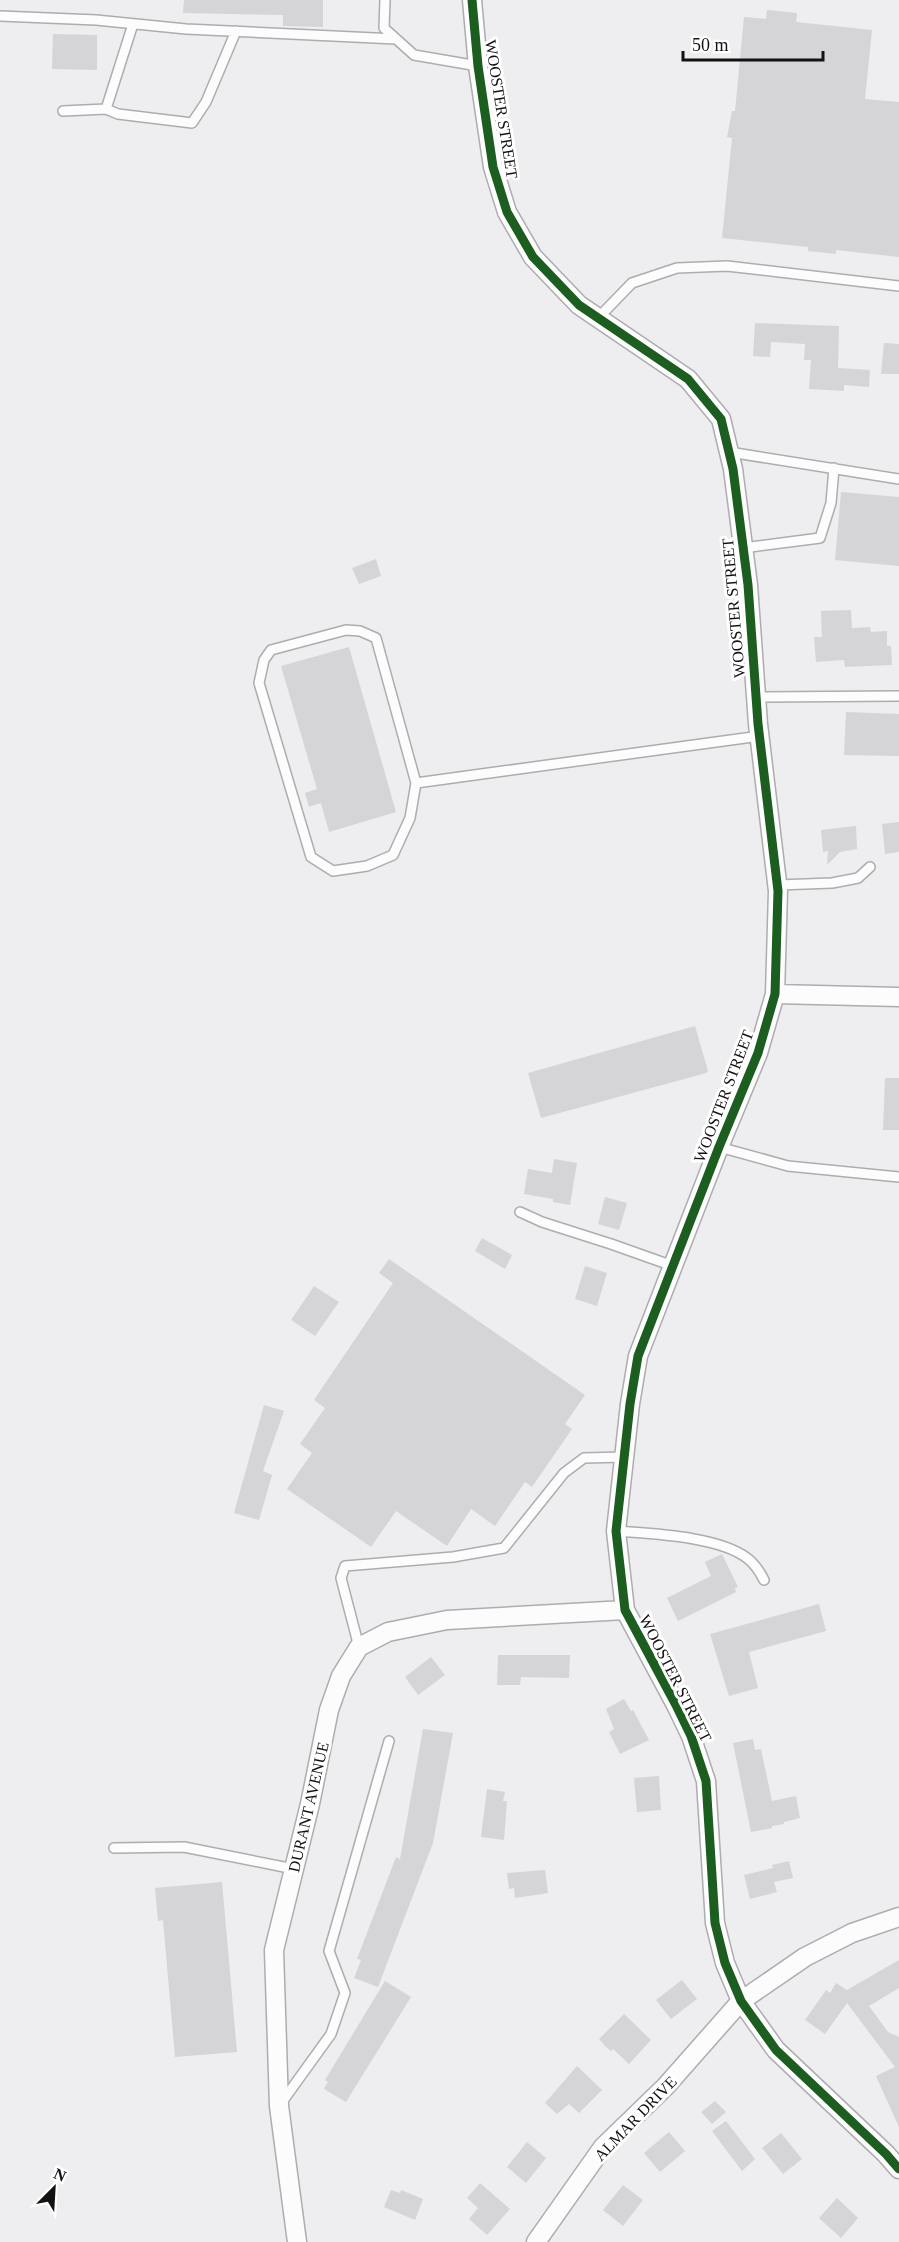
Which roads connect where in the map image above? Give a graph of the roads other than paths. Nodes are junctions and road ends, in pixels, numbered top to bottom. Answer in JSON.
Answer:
{"nodes":[{"id":1,"x":385,"y":0,"type":"edge"},
{"id":2,"x":472,"y":0,"type":"edge"},
{"id":3,"x":0,"y":16,"type":"edge"},
{"id":4,"x":133,"y":24,"type":"junction"},
{"id":5,"x":237,"y":31,"type":"junction"},
{"id":6,"x":396,"y":39,"type":"junction"},
{"id":7,"x":478,"y":66,"type":"junction"},
{"id":8,"x":106,"y":109,"type":"junction"},
{"id":9,"x":63,"y":111,"type":"dead end"},
{"id":10,"x":899,"y":286,"type":"edge"},
{"id":11,"x":598,"y":318,"type":"junction"},
{"id":12,"x":729,"y":452,"type":"junction"},
{"id":13,"x":834,"y":468,"type":"junction"},
{"id":14,"x":899,"y":479,"type":"edge"},
{"id":15,"x":743,"y":548,"type":"junction"},
{"id":16,"x":899,"y":696,"type":"edge"},
{"id":17,"x":756,"y":697,"type":"junction"},
{"id":18,"x":760,"y":736,"type":"junction"},
{"id":19,"x":416,"y":783,"type":"junction"},
{"id":20,"x":870,"y":867,"type":"dead end"},
{"id":21,"x":778,"y":885,"type":"junction"},
{"id":22,"x":775,"y":993,"type":"junction"},
{"id":23,"x":899,"y":997,"type":"edge"},
{"id":24,"x":719,"y":1147,"type":"junction"},
{"id":25,"x":899,"y":1177,"type":"edge"},
{"id":26,"x":520,"y":1212,"type":"dead end"},
{"id":27,"x":673,"y":1266,"type":"junction"},
{"id":28,"x":624,"y":1457,"type":"junction"},
{"id":29,"x":616,"y":1532,"type":"junction"},
{"id":30,"x":764,"y":1580,"type":"dead end"},
{"id":31,"x":625,"y":1610,"type":"junction"},
{"id":32,"x":359,"y":1647,"type":"junction"},
{"id":33,"x":389,"y":1741,"type":"dead end"},
{"id":34,"x":114,"y":1848,"type":"dead end"},
{"id":35,"x":294,"y":1869,"type":"junction"},
{"id":36,"x":899,"y":1917,"type":"edge"},
{"id":37,"x":741,"y":2001,"type":"junction"},
{"id":38,"x":279,"y":2106,"type":"junction"},
{"id":39,"x":899,"y":2169,"type":"edge"},
{"id":40,"x":297,"y":2242,"type":"edge"},
{"id":41,"x":536,"y":2242,"type":"edge"}],
"edges":[{"from":1,"to":6,"type":"lane"},
{"from":2,"to":7,"type":"street","name":"WOOSTER STREET"},
{"from":3,"to":4,"type":"lane"},
{"from":4,"to":5,"type":"lane"},
{"from":4,"to":8,"type":"lane"},
{"from":5,"to":6,"type":"lane"},
{"from":5,"to":8,"type":"lane"},
{"from":6,"to":7,"type":"lane"},
{"from":7,"to":11,"type":"street","name":"WOOSTER STREET"},
{"from":8,"to":9,"type":"lane"},
{"from":10,"to":11,"type":"lane"},
{"from":11,"to":12,"type":"street","name":"WOOSTER STREET"},
{"from":12,"to":13,"type":"lane"},
{"from":12,"to":15,"type":"street","name":"WOOSTER STREET"},
{"from":13,"to":14,"type":"lane"},
{"from":13,"to":15,"type":"lane"},
{"from":15,"to":17,"type":"street","name":"WOOSTER STREET"},
{"from":16,"to":17,"type":"lane"},
{"from":17,"to":18,"type":"street","name":"WOOSTER STREET"},
{"from":18,"to":19,"type":"lane"},
{"from":18,"to":21,"type":"street","name":"WOOSTER STREET"},
{"from":19,"to":19,"type":"lane"},
{"from":20,"to":21,"type":"lane"},
{"from":21,"to":22,"type":"street","name":"WOOSTER STREET"},
{"from":22,"to":23,"type":"street"},
{"from":22,"to":24,"type":"street","name":"WOOSTER STREET"},
{"from":24,"to":25,"type":"lane"},
{"from":24,"to":27,"type":"street","name":"WOOSTER STREET"},
{"from":26,"to":27,"type":"lane"},
{"from":27,"to":28,"type":"street","name":"WOOSTER STREET"},
{"from":28,"to":29,"type":"street","name":"WOOSTER STREET"},
{"from":28,"to":32,"type":"lane"},
{"from":29,"to":30,"type":"lane"},
{"from":29,"to":31,"type":"street","name":"WOOSTER STREET"},
{"from":31,"to":32,"type":"street"},
{"from":31,"to":37,"type":"street","name":"WOOSTER STREET"},
{"from":32,"to":35,"type":"street","name":"DURANT AVENUE"},
{"from":33,"to":38,"type":"lane"},
{"from":34,"to":35,"type":"lane"},
{"from":35,"to":38,"type":"street","name":"DURANT AVENUE"},
{"from":36,"to":37,"type":"street","name":"ALMAR DRIVE"},
{"from":37,"to":39,"type":"street","name":"WOOSTER STREET"},
{"from":37,"to":41,"type":"street","name":"ALMAR DRIVE"},
{"from":38,"to":40,"type":"street","name":"DURANT AVENUE"}]}
